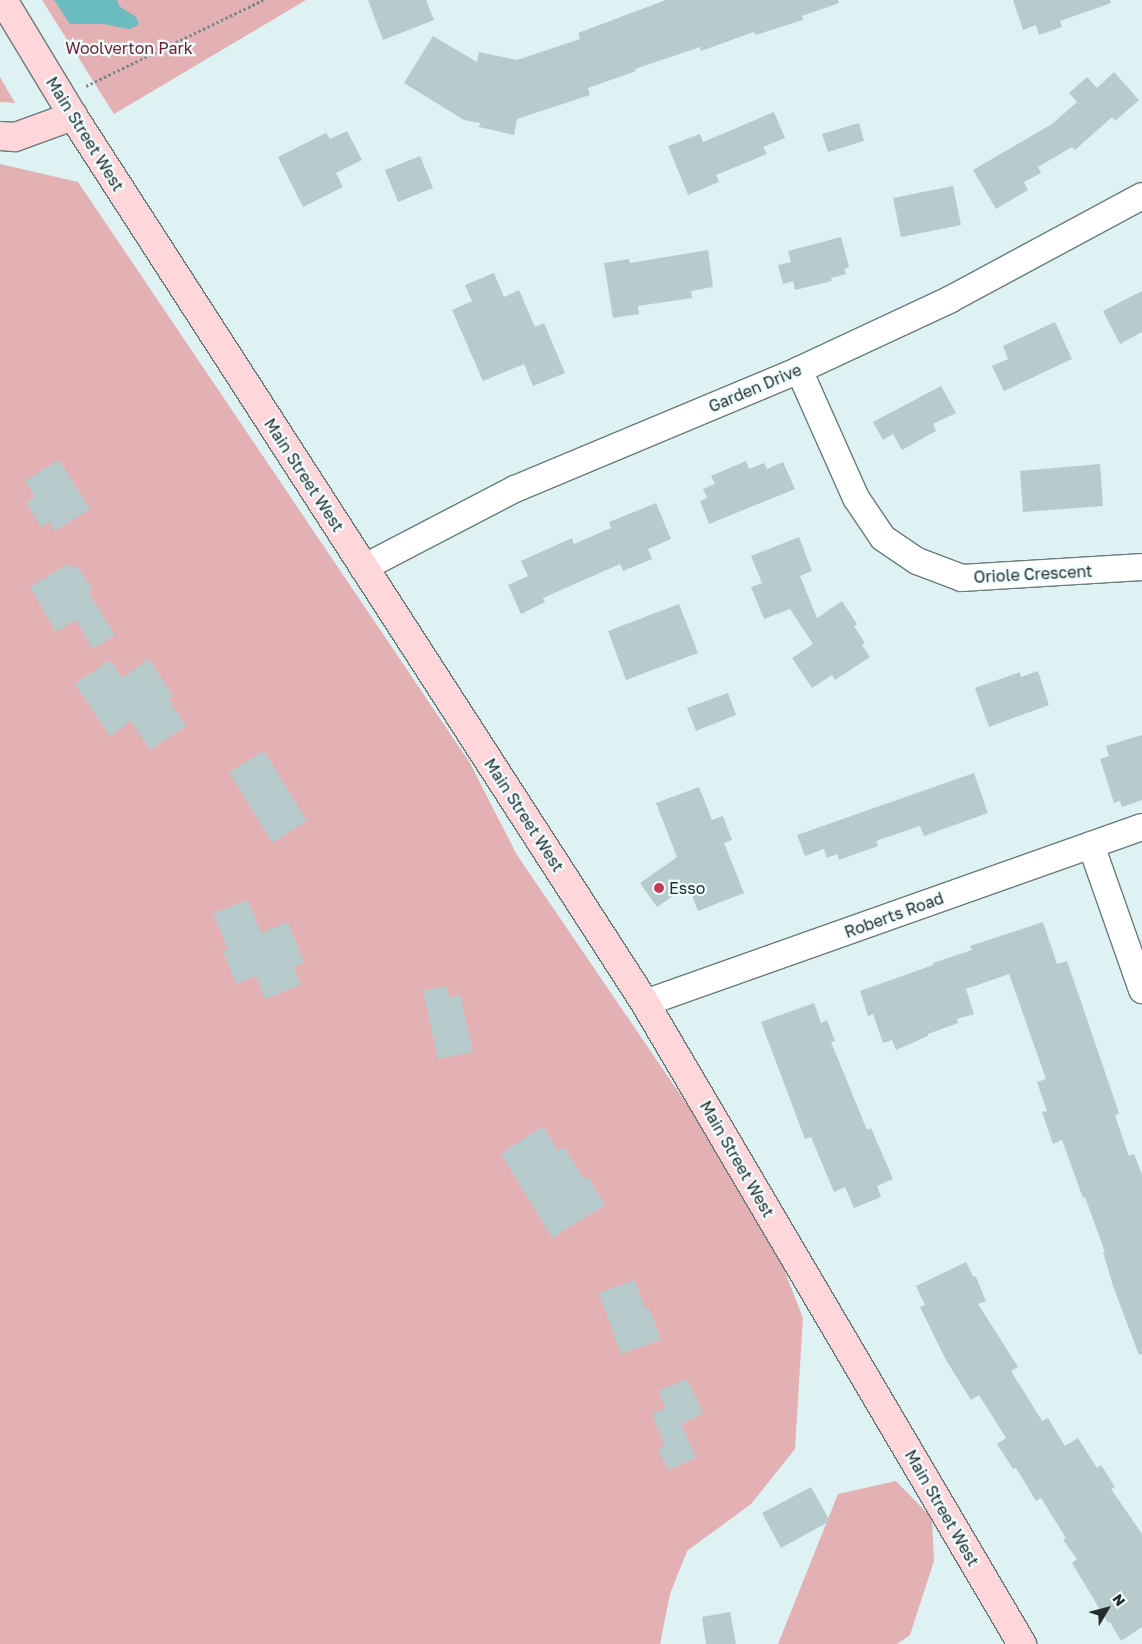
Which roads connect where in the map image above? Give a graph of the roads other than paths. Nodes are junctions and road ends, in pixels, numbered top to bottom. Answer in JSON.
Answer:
{"nodes":[{"id":1,"x":3,"y":0,"type":"edge"},
{"id":2,"x":73,"y":116,"type":"junction"},
{"id":3,"x":0,"y":136,"type":"edge"},
{"id":4,"x":1142,"y":196,"type":"edge"},
{"id":5,"x":799,"y":370,"type":"junction"},
{"id":6,"x":363,"y":568,"type":"junction"},
{"id":7,"x":1142,"y":568,"type":"edge"},
{"id":8,"x":1142,"y":827,"type":"edge"},
{"id":9,"x":1091,"y":845,"type":"junction"},
{"id":10,"x":1142,"y":990,"type":"edge"},
{"id":11,"x":645,"y":1003,"type":"junction"},
{"id":12,"x":1022,"y":1644,"type":"edge"}],
"edges":[{"from":1,"to":2,"type":"main road","name":"Main Street West"},
{"from":2,"to":3,"type":"main road"},
{"from":2,"to":6,"type":"main road","name":"Main Street West"},
{"from":4,"to":5,"type":"street","name":"Garden Drive"},
{"from":5,"to":6,"type":"street","name":"Garden Drive"},
{"from":5,"to":7,"type":"street","name":"Oriole Crescent"},
{"from":6,"to":11,"type":"main road","name":"Main Street West"},
{"from":8,"to":9,"type":"street","name":"Roberts Road"},
{"from":9,"to":10,"type":"street"},
{"from":9,"to":11,"type":"street","name":"Roberts Road"},
{"from":11,"to":12,"type":"main road","name":"Main Street West"}]}
